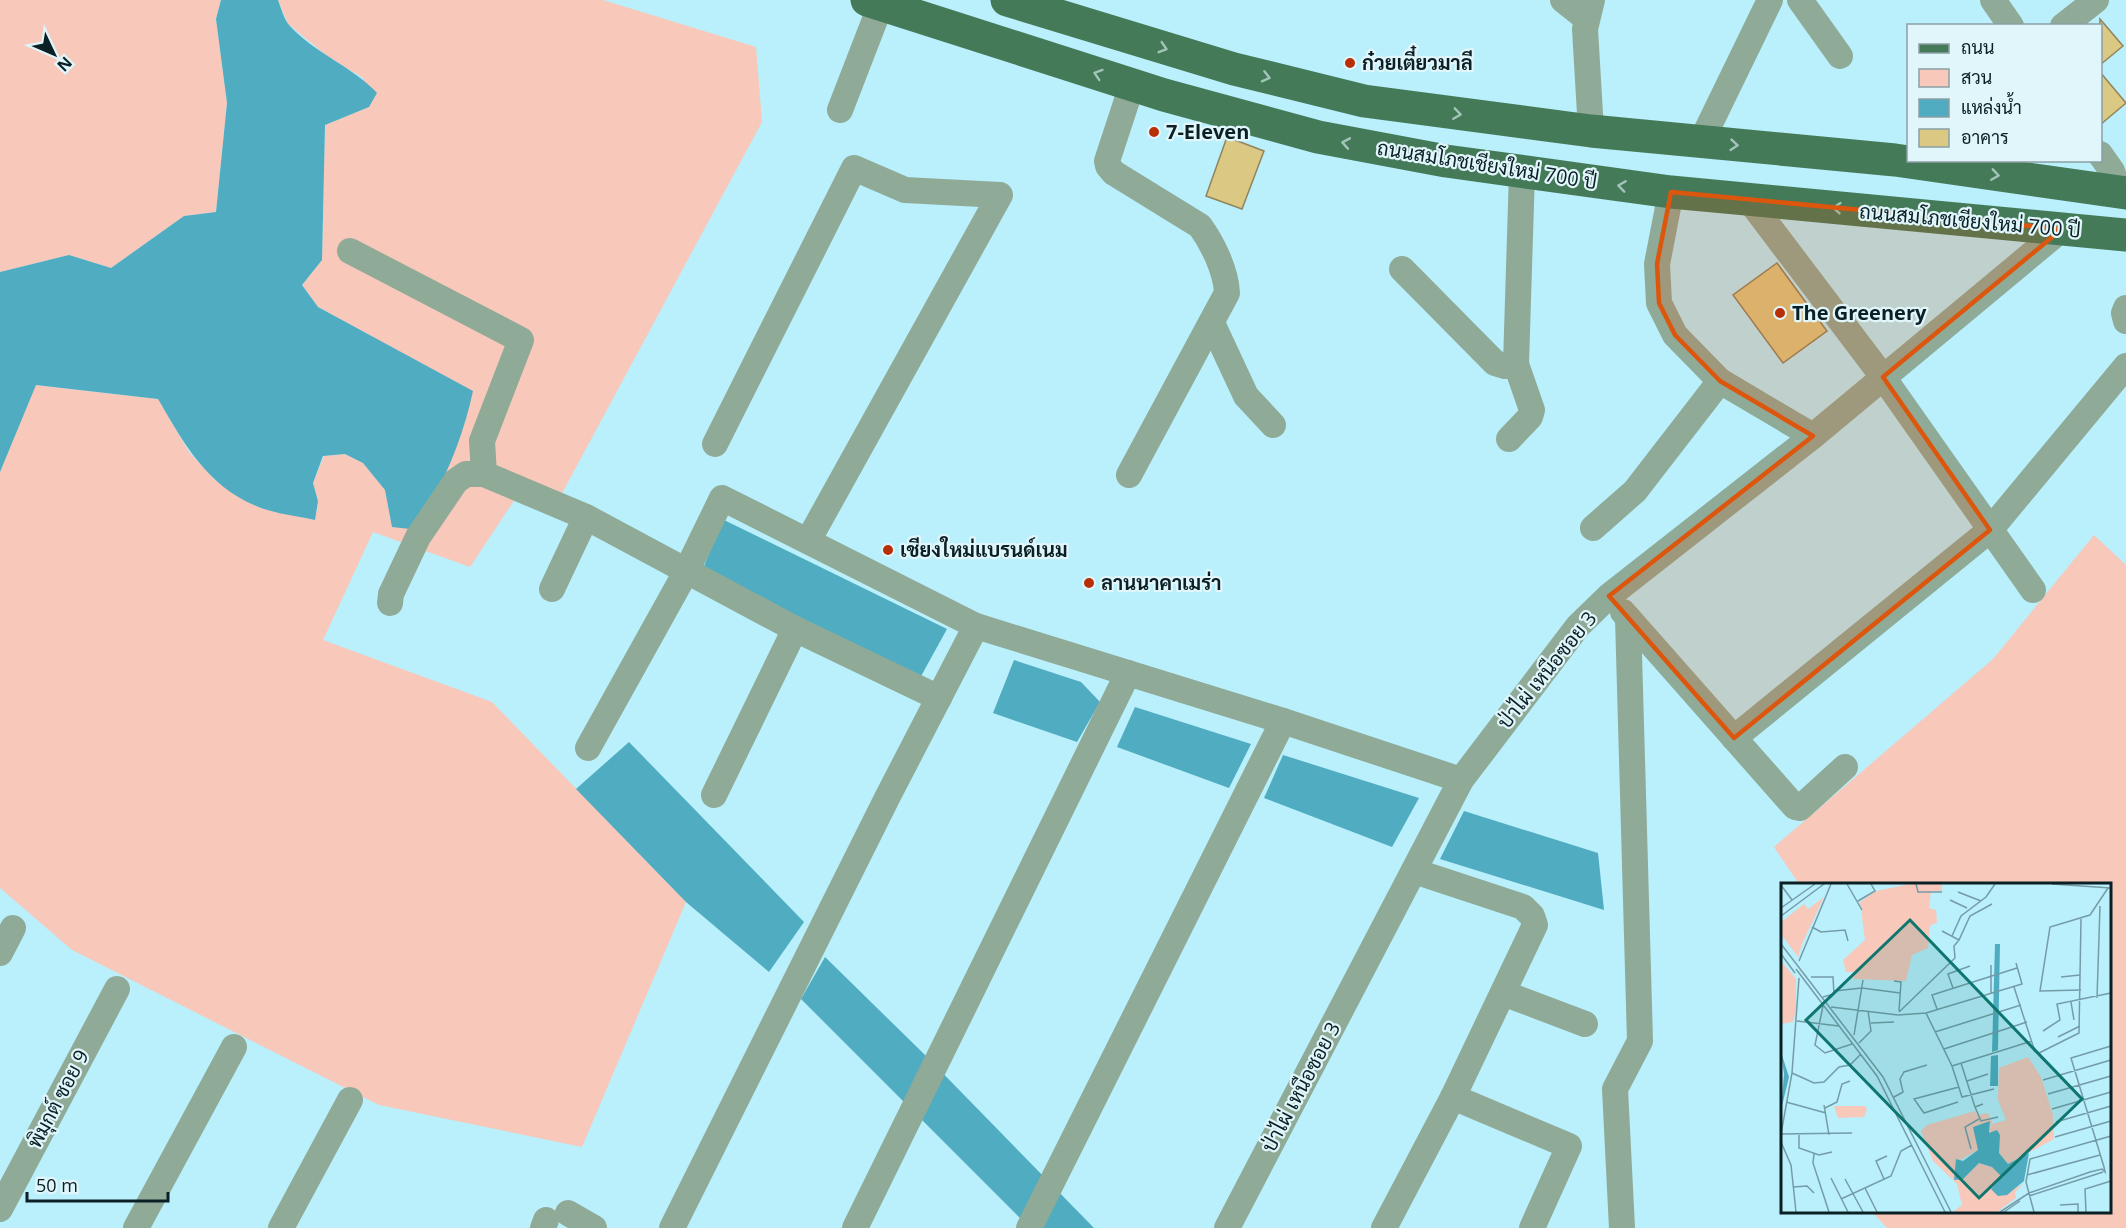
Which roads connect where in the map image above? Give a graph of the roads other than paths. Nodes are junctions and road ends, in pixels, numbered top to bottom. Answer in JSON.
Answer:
{"nodes":[{"id":1,"x":1006,"y":0,"type":"edge"},
{"id":2,"x":1563,"y":0,"type":"edge"},
{"id":3,"x":1770,"y":0,"type":"edge"},
{"id":4,"x":1800,"y":0,"type":"edge"},
{"id":5,"x":1993,"y":0,"type":"edge"},
{"id":6,"x":2096,"y":0,"type":"edge"},
{"id":7,"x":874,"y":2,"type":"edge"},
{"id":8,"x":1589,"y":10,"type":"edge"},
{"id":9,"x":2011,"y":24,"type":"edge"},
{"id":10,"x":2066,"y":24,"type":"edge"},
{"id":11,"x":1840,"y":56,"type":"dead end"},
{"id":12,"x":1132,"y":85,"type":"junction"},
{"id":13,"x":840,"y":110,"type":"dead end"},
{"id":14,"x":1591,"y":131,"type":"junction"},
{"id":15,"x":1701,"y":142,"type":"junction"},
{"id":16,"x":1902,"y":152,"type":"edge"},
{"id":17,"x":2102,"y":157,"type":"edge"},
{"id":18,"x":1958,"y":162,"type":"edge"},
{"id":19,"x":1522,"y":172,"type":"junction"},
{"id":20,"x":1671,"y":192,"type":"junction"},
{"id":21,"x":2124,"y":192,"type":"edge"},
{"id":22,"x":1749,"y":200,"type":"junction"},
{"id":23,"x":2062,"y":229,"type":"junction"},
{"id":24,"x":2126,"y":235,"type":"edge"},
{"id":25,"x":350,"y":251,"type":"dead end"},
{"id":26,"x":1402,"y":269,"type":"dead end"},
{"id":27,"x":2126,"y":308,"type":"edge"},
{"id":28,"x":2126,"y":321,"type":"edge"},
{"id":29,"x":1212,"y":323,"type":"junction"},
{"id":30,"x":1516,"y":364,"type":"junction"},
{"id":31,"x":2126,"y":366,"type":"edge"},
{"id":32,"x":1883,"y":377,"type":"junction"},
{"id":33,"x":1720,"y":381,"type":"junction"},
{"id":34,"x":1273,"y":425,"type":"dead end"},
{"id":35,"x":1813,"y":436,"type":"junction"},
{"id":36,"x":1509,"y":439,"type":"dead end"},
{"id":37,"x":715,"y":444,"type":"dead end"},
{"id":38,"x":484,"y":474,"type":"junction"},
{"id":39,"x":1129,"y":475,"type":"dead end"},
{"id":40,"x":586,"y":517,"type":"junction"},
{"id":41,"x":1593,"y":528,"type":"dead end"},
{"id":42,"x":1990,"y":530,"type":"junction"},
{"id":43,"x":808,"y":542,"type":"junction"},
{"id":44,"x":687,"y":570,"type":"junction"},
{"id":45,"x":552,"y":589,"type":"dead end"},
{"id":46,"x":2033,"y":590,"type":"dead end"},
{"id":47,"x":1609,"y":596,"type":"junction"},
{"id":48,"x":390,"y":603,"type":"dead end"},
{"id":49,"x":1628,"y":618,"type":"junction"},
{"id":50,"x":976,"y":626,"type":"junction"},
{"id":51,"x":795,"y":629,"type":"junction"},
{"id":52,"x":1128,"y":674,"type":"junction"},
{"id":53,"x":939,"y":698,"type":"junction"},
{"id":54,"x":1284,"y":721,"type":"junction"},
{"id":55,"x":1734,"y":738,"type":"junction"},
{"id":56,"x":588,"y":748,"type":"dead end"},
{"id":57,"x":1845,"y":767,"type":"dead end"},
{"id":58,"x":1461,"y":780,"type":"junction"},
{"id":59,"x":714,"y":795,"type":"dead end"},
{"id":60,"x":1414,"y":871,"type":"junction"},
{"id":61,"x":13,"y":928,"type":"dead end"},
{"id":62,"x":0,"y":953,"type":"edge"},
{"id":63,"x":117,"y":989,"type":"dead end"},
{"id":64,"x":1503,"y":993,"type":"junction"},
{"id":65,"x":1585,"y":1024,"type":"dead end"},
{"id":66,"x":234,"y":1047,"type":"dead end"},
{"id":67,"x":1453,"y":1097,"type":"junction"},
{"id":68,"x":350,"y":1100,"type":"dead end"},
{"id":69,"x":0,"y":1209,"type":"edge"},
{"id":70,"x":552,"y":1220,"type":"edge"},
{"id":71,"x":136,"y":1228,"type":"edge"},
{"id":72,"x":281,"y":1228,"type":"edge"},
{"id":73,"x":594,"y":1228,"type":"edge"},
{"id":74,"x":672,"y":1228,"type":"edge"},
{"id":75,"x":855,"y":1228,"type":"edge"},
{"id":76,"x":1029,"y":1228,"type":"edge"},
{"id":77,"x":1227,"y":1228,"type":"edge"},
{"id":78,"x":1384,"y":1228,"type":"edge"},
{"id":79,"x":1532,"y":1228,"type":"edge"},
{"id":80,"x":1622,"y":1228,"type":"edge"}],
"edges":[{"from":1,"to":14,"type":"main road","one_way":true},
{"from":2,"to":8,"type":"street"},
{"from":3,"to":15,"type":"street"},
{"from":4,"to":11,"type":"street"},
{"from":5,"to":9,"type":"street"},
{"from":6,"to":10,"type":"street"},
{"from":12,"to":7,"type":"main road","name":"ถนนสมโภชเชียงใหม่ 700 ปี","one_way":true},
{"from":7,"to":13,"type":"street"},
{"from":8,"to":14,"type":"street"},
{"from":19,"to":12,"type":"main road","name":"ถนนสมโภชเชียงใหม่ 700 ปี","one_way":true},
{"from":12,"to":29,"type":"street"},
{"from":14,"to":15,"type":"main road"},
{"from":15,"to":16,"type":"main road","one_way":true},
{"from":17,"to":21,"type":"street"},
{"from":18,"to":21,"type":"main road","one_way":true},
{"from":20,"to":19,"type":"main road","name":"ถนนสมโภชเชียงใหม่ 700 ปี","one_way":true},
{"from":19,"to":30,"type":"street"},
{"from":20,"to":22,"type":"main road","name":"ถนนสมโภชเชียงใหม่ 700 ปี"},
{"from":20,"to":33,"type":"street"},
{"from":23,"to":22,"type":"main road","name":"ถนนสมโภชเชียงใหม่ 700 ปี","one_way":true},
{"from":22,"to":32,"type":"street"},
{"from":23,"to":24,"type":"main road","name":"ถนนสมโภชเชียงใหม่ 700 ปี"},
{"from":23,"to":32,"type":"street","name":"ป่าไผ่ เหนือซอย 3"},
{"from":25,"to":38,"type":"street"},
{"from":26,"to":30,"type":"street"},
{"from":27,"to":28,"type":"street"},
{"from":29,"to":34,"type":"street"},
{"from":29,"to":39,"type":"street"},
{"from":30,"to":36,"type":"street"},
{"from":31,"to":42,"type":"street"},
{"from":32,"to":35,"type":"street","name":"ป่าไผ่ เหนือซอย 3"},
{"from":32,"to":42,"type":"street"},
{"from":33,"to":35,"type":"street"},
{"from":33,"to":41,"type":"street"},
{"from":35,"to":47,"type":"street","name":"ป่าไผ่ เหนือซอย 3"},
{"from":37,"to":43,"type":"street"},
{"from":38,"to":40,"type":"street"},
{"from":38,"to":48,"type":"street"},
{"from":40,"to":44,"type":"street"},
{"from":40,"to":45,"type":"street"},
{"from":42,"to":46,"type":"street"},
{"from":42,"to":55,"type":"street"},
{"from":43,"to":44,"type":"street"},
{"from":43,"to":50,"type":"street"},
{"from":44,"to":51,"type":"street"},
{"from":44,"to":56,"type":"street"},
{"from":47,"to":49,"type":"street"},
{"from":47,"to":58,"type":"street","name":"ป่าไผ่ เหนือซอย 3"},
{"from":49,"to":55,"type":"street"},
{"from":49,"to":80,"type":"street"},
{"from":50,"to":52,"type":"street"},
{"from":50,"to":53,"type":"street"},
{"from":51,"to":53,"type":"street"},
{"from":51,"to":59,"type":"street"},
{"from":52,"to":54,"type":"street"},
{"from":52,"to":75,"type":"street"},
{"from":53,"to":74,"type":"street"},
{"from":54,"to":58,"type":"street"},
{"from":54,"to":76,"type":"street"},
{"from":55,"to":57,"type":"street"},
{"from":58,"to":60,"type":"street","name":"ป่าไผ่ เหนือซอย 3"},
{"from":60,"to":64,"type":"street"},
{"from":60,"to":77,"type":"street","name":"ป่าไผ่ เหนือซอย 3"},
{"from":61,"to":62,"type":"street"},
{"from":63,"to":69,"type":"street","name":"พิมุกต์ ซอย 9"},
{"from":64,"to":65,"type":"street"},
{"from":64,"to":67,"type":"street"},
{"from":66,"to":71,"type":"street"},
{"from":67,"to":78,"type":"street"},
{"from":67,"to":79,"type":"street"},
{"from":68,"to":72,"type":"street"},
{"from":70,"to":73,"type":"street"}]}
